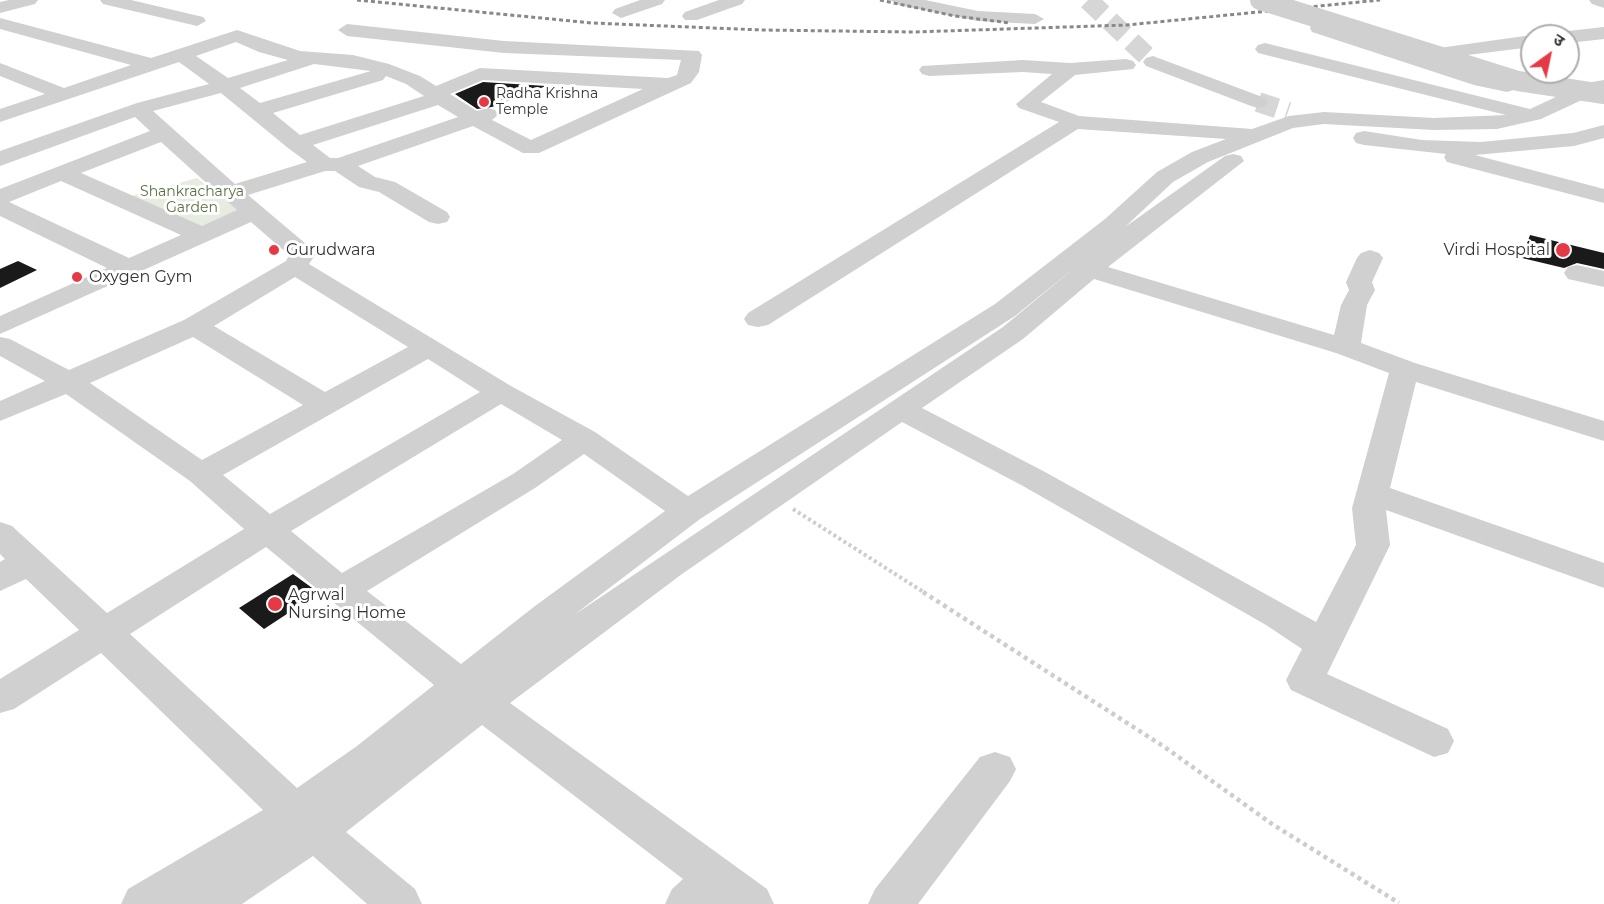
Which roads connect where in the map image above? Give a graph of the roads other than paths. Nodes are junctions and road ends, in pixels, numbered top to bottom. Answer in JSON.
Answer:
{"nodes":[{"id":1,"x":29,"y":0,"type":"edge"},
{"id":2,"x":109,"y":0,"type":"edge"},
{"id":3,"x":656,"y":0,"type":"edge"},
{"id":4,"x":736,"y":0,"type":"edge"},
{"id":5,"x":899,"y":0,"type":"edge"},
{"id":6,"x":1260,"y":0,"type":"edge"},
{"id":7,"x":1598,"y":0,"type":"edge"},
{"id":8,"x":1604,"y":3,"type":"edge"},
{"id":9,"x":0,"y":8,"type":"edge"},
{"id":10,"x":621,"y":13,"type":"dead end"},
{"id":11,"x":691,"y":16,"type":"dead end"},
{"id":12,"x":1035,"y":19,"type":"dead end"},
{"id":13,"x":197,"y":21,"type":"dead end"},
{"id":14,"x":0,"y":23,"type":"edge"},
{"id":15,"x":1319,"y":28,"type":"dead end"},
{"id":16,"x":28,"y":29,"type":"junction"},
{"id":17,"x":347,"y":30,"type":"dead end"},
{"id":18,"x":1604,"y":33,"type":"edge"},
{"id":19,"x":1580,"y":36,"type":"edge"},
{"id":20,"x":0,"y":38,"type":"edge"},
{"id":21,"x":1520,"y":43,"type":"edge"},
{"id":22,"x":504,"y":46,"type":"junction"},
{"id":23,"x":1265,"y":49,"type":"dead end"},
{"id":24,"x":181,"y":56,"type":"junction"},
{"id":25,"x":1407,"y":57,"type":"junction"},
{"id":26,"x":314,"y":58,"type":"junction"},
{"id":27,"x":1153,"y":62,"type":"tunnel mouth"},
{"id":28,"x":1126,"y":64,"type":"dead end"},
{"id":29,"x":153,"y":65,"type":"junction"},
{"id":30,"x":0,"y":69,"type":"edge"},
{"id":31,"x":1070,"y":69,"type":"junction"},
{"id":32,"x":929,"y":70,"type":"dead end"},
{"id":33,"x":480,"y":74,"type":"junction"},
{"id":34,"x":376,"y":76,"type":"dead end"},
{"id":35,"x":20,"y":77,"type":"junction"},
{"id":36,"x":0,"y":84,"type":"edge"},
{"id":37,"x":670,"y":84,"type":"junction"},
{"id":38,"x":225,"y":86,"type":"junction"},
{"id":39,"x":1604,"y":86,"type":"edge"},
{"id":40,"x":1604,"y":94,"type":"edge"},
{"id":41,"x":65,"y":95,"type":"junction"},
{"id":42,"x":439,"y":95,"type":"junction"},
{"id":43,"x":1570,"y":96,"type":"junction"},
{"id":44,"x":1258,"y":102,"type":"tunnel mouth"},
{"id":45,"x":138,"y":109,"type":"junction"},
{"id":46,"x":257,"y":111,"type":"junction"},
{"id":47,"x":1534,"y":115,"type":"junction"},
{"id":48,"x":0,"y":116,"type":"edge"},
{"id":49,"x":483,"y":116,"type":"junction"},
{"id":50,"x":1297,"y":120,"type":"junction"},
{"id":51,"x":1074,"y":122,"type":"junction"},
{"id":52,"x":1604,"y":131,"type":"edge"},
{"id":53,"x":166,"y":132,"type":"junction"},
{"id":54,"x":1252,"y":135,"type":"junction"},
{"id":55,"x":296,"y":142,"type":"junction"},
{"id":56,"x":1439,"y":148,"type":"junction"},
{"id":57,"x":0,"y":159,"type":"edge"},
{"id":58,"x":332,"y":165,"type":"junction"},
{"id":59,"x":62,"y":173,"type":"junction"},
{"id":60,"x":231,"y":193,"type":"junction"},
{"id":61,"x":1604,"y":195,"type":"edge"},
{"id":62,"x":0,"y":197,"type":"edge"},
{"id":63,"x":0,"y":207,"type":"edge"},
{"id":64,"x":253,"y":212,"type":"junction"},
{"id":65,"x":438,"y":217,"type":"dead end"},
{"id":66,"x":202,"y":235,"type":"junction"},
{"id":67,"x":1370,"y":258,"type":"dead end"},
{"id":68,"x":295,"y":266,"type":"junction"},
{"id":69,"x":128,"y":268,"type":"junction"},
{"id":70,"x":1089,"y":269,"type":"junction"},
{"id":71,"x":1577,"y":273,"type":"dead end"},
{"id":72,"x":1604,"y":279,"type":"edge"},
{"id":73,"x":759,"y":319,"type":"dead end"},
{"id":74,"x":0,"y":326,"type":"edge"},
{"id":75,"x":194,"y":326,"type":"junction"},
{"id":76,"x":0,"y":345,"type":"edge"},
{"id":77,"x":429,"y":347,"type":"junction"},
{"id":78,"x":1347,"y":347,"type":"junction"},
{"id":79,"x":1405,"y":369,"type":"junction"},
{"id":80,"x":67,"y":381,"type":"junction"},
{"id":81,"x":501,"y":392,"type":"junction"},
{"id":82,"x":325,"y":405,"type":"junction"},
{"id":83,"x":901,"y":410,"type":"junction"},
{"id":84,"x":0,"y":412,"type":"edge"},
{"id":85,"x":1604,"y":430,"type":"edge"},
{"id":86,"x":584,"y":438,"type":"junction"},
{"id":87,"x":201,"y":474,"type":"junction"},
{"id":88,"x":1373,"y":494,"type":"junction"},
{"id":89,"x":688,"y":510,"type":"junction"},
{"id":90,"x":269,"y":530,"type":"junction"},
{"id":91,"x":0,"y":534,"type":"edge"},
{"id":92,"x":15,"y":570,"type":"edge"},
{"id":93,"x":1604,"y":576,"type":"edge"},
{"id":94,"x":340,"y":591,"type":"junction"},
{"id":95,"x":103,"y":634,"type":"junction"},
{"id":96,"x":1323,"y":644,"type":"junction"},
{"id":97,"x":471,"y":694,"type":"junction"},
{"id":98,"x":0,"y":698,"type":"edge"},
{"id":99,"x":1434,"y":741,"type":"dead end"},
{"id":100,"x":995,"y":770,"type":"dead end"},
{"id":101,"x":305,"y":822,"type":"junction"},
{"id":102,"x":701,"y":890,"type":"edge"},
{"id":103,"x":144,"y":904,"type":"edge"},
{"id":104,"x":205,"y":904,"type":"edge"},
{"id":105,"x":399,"y":904,"type":"edge"},
{"id":106,"x":751,"y":904,"type":"edge"},
{"id":107,"x":891,"y":904,"type":"edge"}],
"edges":[{"from":1,"to":9,"type":"street"},
{"from":2,"to":13,"type":"street"},
{"from":3,"to":10,"type":"street"},
{"from":4,"to":11,"type":"street"},
{"from":5,"to":12,"type":"street"},
{"from":6,"to":40,"type":"street","bridge":true},
{"from":7,"to":8,"type":"street"},
{"from":14,"to":16,"type":"street"},
{"from":15,"to":25,"type":"street"},
{"from":16,"to":20,"type":"street"},
{"from":16,"to":29,"type":"street"},
{"from":17,"to":22,"type":"street"},
{"from":18,"to":19,"type":"street"},
{"from":21,"to":25,"type":"street"},
{"from":22,"to":33,"type":"street"},
{"from":22,"to":37,"type":"street"},
{"from":23,"to":47,"type":"street"},
{"from":24,"to":26,"type":"street"},
{"from":24,"to":29,"type":"street"},
{"from":24,"to":38,"type":"street"},
{"from":25,"to":43,"type":"street"},
{"from":26,"to":38,"type":"street"},
{"from":26,"to":42,"type":"street"},
{"from":27,"to":44,"type":"street"},
{"from":28,"to":31,"type":"street"},
{"from":29,"to":41,"type":"street"},
{"from":30,"to":35,"type":"street"},
{"from":31,"to":32,"type":"street"},
{"from":31,"to":51,"type":"street"},
{"from":33,"to":37,"type":"street"},
{"from":33,"to":42,"type":"street"},
{"from":34,"to":46,"type":"street"},
{"from":35,"to":36,"type":"street"},
{"from":35,"to":41,"type":"street"},
{"from":37,"to":49,"type":"street"},
{"from":38,"to":45,"type":"street"},
{"from":38,"to":46,"type":"street"},
{"from":39,"to":43,"type":"street"},
{"from":41,"to":48,"type":"street"},
{"from":42,"to":49,"type":"street"},
{"from":42,"to":55,"type":"street"},
{"from":43,"to":47,"type":"street"},
{"from":45,"to":53,"type":"street"},
{"from":45,"to":57,"type":"street"},
{"from":46,"to":55,"type":"street"},
{"from":47,"to":50,"type":"street"},
{"from":49,"to":58,"type":"street"},
{"from":50,"to":54,"type":"street"},
{"from":50,"to":56,"type":"street"},
{"from":50,"to":70,"type":"street"},
{"from":51,"to":54,"type":"street"},
{"from":51,"to":73,"type":"street"},
{"from":52,"to":56,"type":"street"},
{"from":53,"to":59,"type":"street"},
{"from":53,"to":60,"type":"street"},
{"from":54,"to":89,"type":"street"},
{"from":55,"to":58,"type":"street"},
{"from":56,"to":61,"type":"street"},
{"from":58,"to":60,"type":"street"},
{"from":58,"to":65,"type":"street"},
{"from":59,"to":62,"type":"street"},
{"from":59,"to":66,"type":"street"},
{"from":60,"to":64,"type":"street"},
{"from":63,"to":69,"type":"street"},
{"from":64,"to":66,"type":"street"},
{"from":64,"to":68,"type":"street"},
{"from":66,"to":69,"type":"street"},
{"from":67,"to":78,"type":"street"},
{"from":68,"to":75,"type":"street"},
{"from":68,"to":77,"type":"street"},
{"from":69,"to":74,"type":"street"},
{"from":70,"to":78,"type":"street"},
{"from":70,"to":83,"type":"street"},
{"from":71,"to":72,"type":"street"},
{"from":75,"to":80,"type":"street"},
{"from":75,"to":82,"type":"street"},
{"from":76,"to":80,"type":"street"},
{"from":77,"to":81,"type":"street"},
{"from":77,"to":82,"type":"street"},
{"from":78,"to":79,"type":"street"},
{"from":79,"to":85,"type":"street"},
{"from":79,"to":88,"type":"street"},
{"from":80,"to":84,"type":"street"},
{"from":80,"to":87,"type":"street"},
{"from":81,"to":86,"type":"street"},
{"from":81,"to":90,"type":"street"},
{"from":82,"to":87,"type":"street"},
{"from":83,"to":96,"type":"street"},
{"from":83,"to":97,"type":"street"},
{"from":86,"to":89,"type":"street"},
{"from":86,"to":94,"type":"street"},
{"from":87,"to":90,"type":"street"},
{"from":88,"to":93,"type":"street"},
{"from":88,"to":96,"type":"street"},
{"from":89,"to":97,"type":"street"},
{"from":90,"to":94,"type":"street"},
{"from":90,"to":95,"type":"street"},
{"from":91,"to":92,"type":"street"},
{"from":92,"to":95,"type":"street"},
{"from":94,"to":97,"type":"street"},
{"from":95,"to":98,"type":"street"},
{"from":95,"to":101,"type":"street"},
{"from":96,"to":99,"type":"street"},
{"from":97,"to":101,"type":"street"},
{"from":97,"to":102,"type":"street"},
{"from":100,"to":107,"type":"street"},
{"from":101,"to":103,"type":"street"},
{"from":101,"to":104,"type":"street"},
{"from":101,"to":105,"type":"street"},
{"from":102,"to":106,"type":"street"}]}
